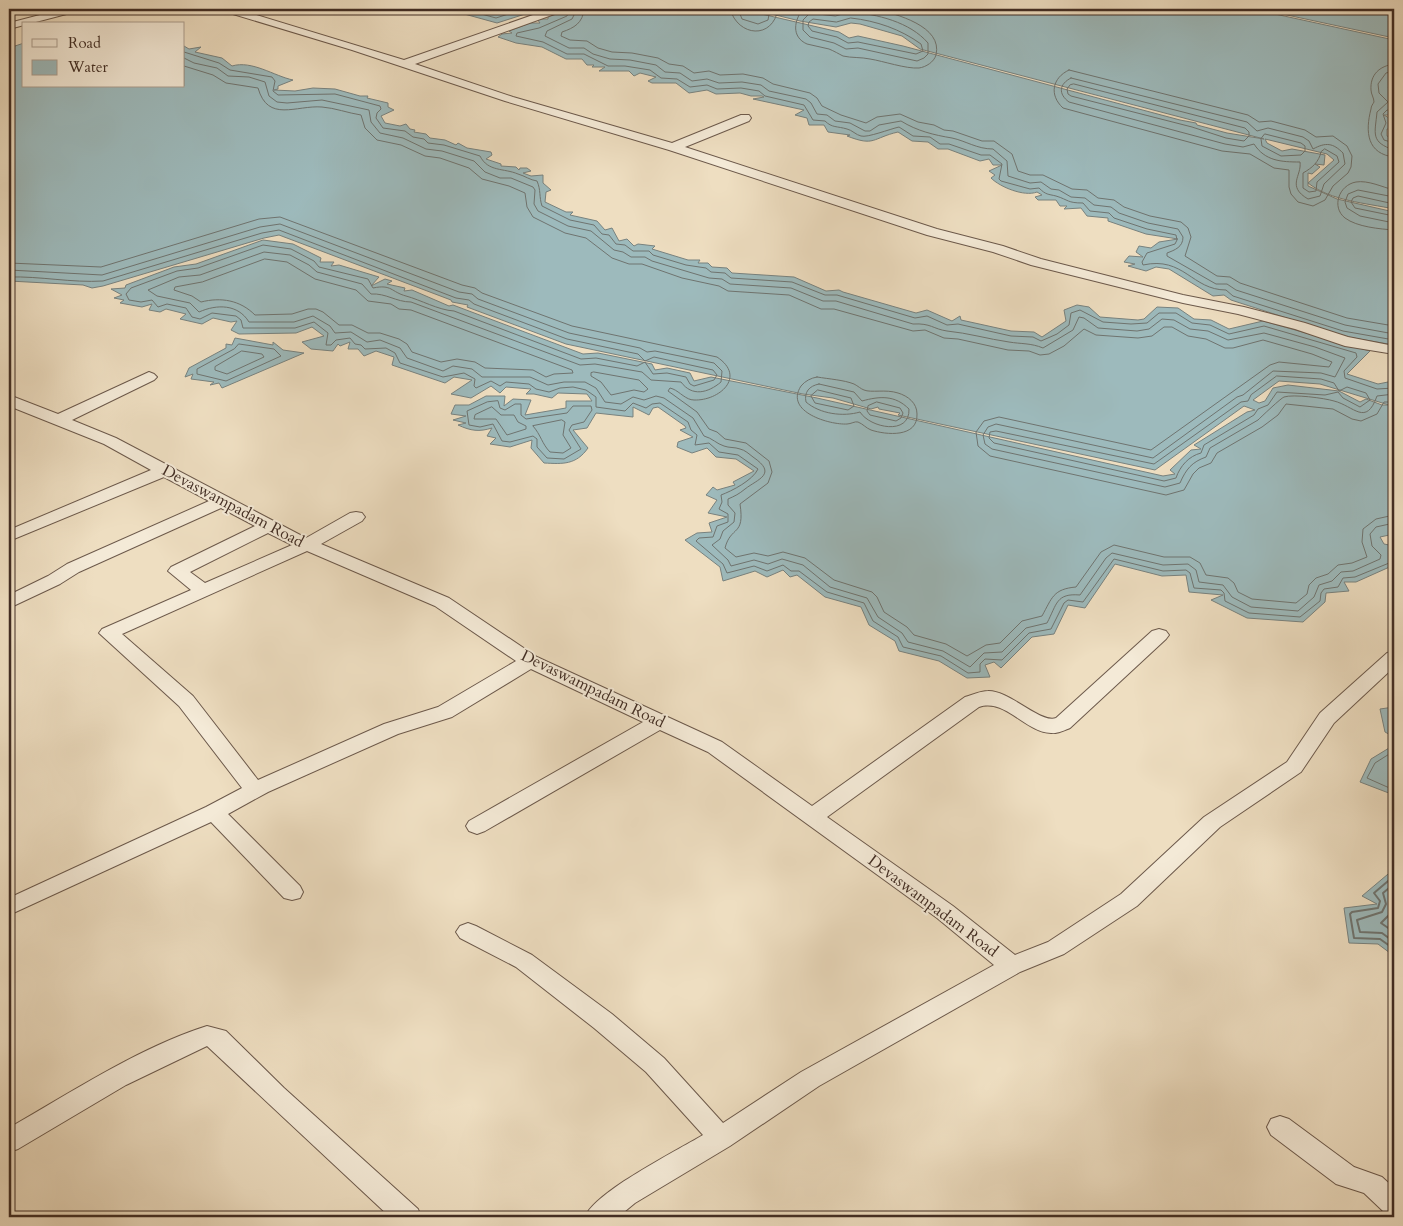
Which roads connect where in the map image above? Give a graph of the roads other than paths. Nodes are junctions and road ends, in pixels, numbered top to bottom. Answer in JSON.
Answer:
{"nodes":[{"id":1,"x":74,"y":9,"type":"edge"},
{"id":2,"x":227,"y":9,"type":"edge"},
{"id":3,"x":559,"y":9,"type":"edge"},
{"id":4,"x":24,"y":22,"type":"edge"},
{"id":5,"x":22,"y":23,"type":"edge"},
{"id":6,"x":9,"y":26,"type":"edge"},
{"id":7,"x":404,"y":64,"type":"junction"},
{"id":8,"x":744,"y":118,"type":"dead end"},
{"id":9,"x":673,"y":147,"type":"junction"},
{"id":10,"x":1394,"y":350,"type":"edge"},
{"id":11,"x":149,"y":377,"type":"dead end"},
{"id":12,"x":9,"y":400,"type":"edge"},
{"id":13,"x":59,"y":420,"type":"junction"},
{"id":14,"x":165,"y":470,"type":"junction"},
{"id":15,"x":222,"y":501,"type":"junction"},
{"id":16,"x":356,"y":517,"type":"dead end"},
{"id":17,"x":268,"y":526,"type":"junction"},
{"id":18,"x":9,"y":536,"type":"edge"},
{"id":19,"x":307,"y":545,"type":"junction"},
{"id":20,"x":204,"y":591,"type":"junction"},
{"id":21,"x":9,"y":602,"type":"edge"},
{"id":22,"x":1159,"y":635,"type":"dead end"},
{"id":23,"x":1394,"y":657,"type":"edge"},
{"id":24,"x":530,"y":661,"type":"junction"},
{"id":25,"x":660,"y":721,"type":"junction"},
{"id":26,"x":254,"y":790,"type":"junction"},
{"id":27,"x":214,"y":812,"type":"junction"},
{"id":28,"x":813,"y":816,"type":"junction"},
{"id":29,"x":477,"y":826,"type":"dead end"},
{"id":30,"x":292,"y":892,"type":"dead end"},
{"id":31,"x":9,"y":908,"type":"edge"},
{"id":32,"x":468,"y":932,"type":"dead end"},
{"id":33,"x":1012,"y":966,"type":"junction"},
{"id":34,"x":1280,"y":1127,"type":"dead end"},
{"id":35,"x":721,"y":1138,"type":"junction"},
{"id":36,"x":9,"y":1141,"type":"edge"},
{"id":37,"x":1394,"y":1204,"type":"edge"},
{"id":38,"x":408,"y":1217,"type":"edge"},
{"id":39,"x":598,"y":1217,"type":"edge"}],
"edges":[{"from":1,"to":4,"type":"street"},
{"from":2,"to":7,"type":"street"},
{"from":3,"to":7,"type":"street"},
{"from":5,"to":6,"type":"street"},
{"from":7,"to":9,"type":"street"},
{"from":8,"to":9,"type":"street"},
{"from":9,"to":10,"type":"street"},
{"from":11,"to":13,"type":"street"},
{"from":12,"to":13,"type":"street","name":"Devaswampadam Road"},
{"from":13,"to":14,"type":"street","name":"Devaswampadam Road"},
{"from":14,"to":15,"type":"street","name":"Devaswampadam Road"},
{"from":14,"to":18,"type":"street"},
{"from":15,"to":17,"type":"street","name":"Devaswampadam Road"},
{"from":15,"to":21,"type":"street"},
{"from":16,"to":19,"type":"street"},
{"from":17,"to":19,"type":"street","name":"Devaswampadam Road"},
{"from":17,"to":20,"type":"street"},
{"from":19,"to":20,"type":"street"},
{"from":19,"to":24,"type":"street","name":"Devaswampadam Road"},
{"from":20,"to":26,"type":"street"},
{"from":22,"to":28,"type":"street"},
{"from":23,"to":33,"type":"street"},
{"from":24,"to":25,"type":"street","name":"Devaswampadam Road"},
{"from":24,"to":26,"type":"street"},
{"from":25,"to":28,"type":"street","name":"Devaswampadam Road"},
{"from":25,"to":29,"type":"street"},
{"from":26,"to":27,"type":"street"},
{"from":27,"to":30,"type":"street"},
{"from":27,"to":31,"type":"street"},
{"from":28,"to":33,"type":"street","name":"Devaswampadam Road"},
{"from":32,"to":35,"type":"street"},
{"from":33,"to":35,"type":"street"},
{"from":34,"to":37,"type":"street"},
{"from":35,"to":39,"type":"street"},
{"from":36,"to":38,"type":"street"}]}
